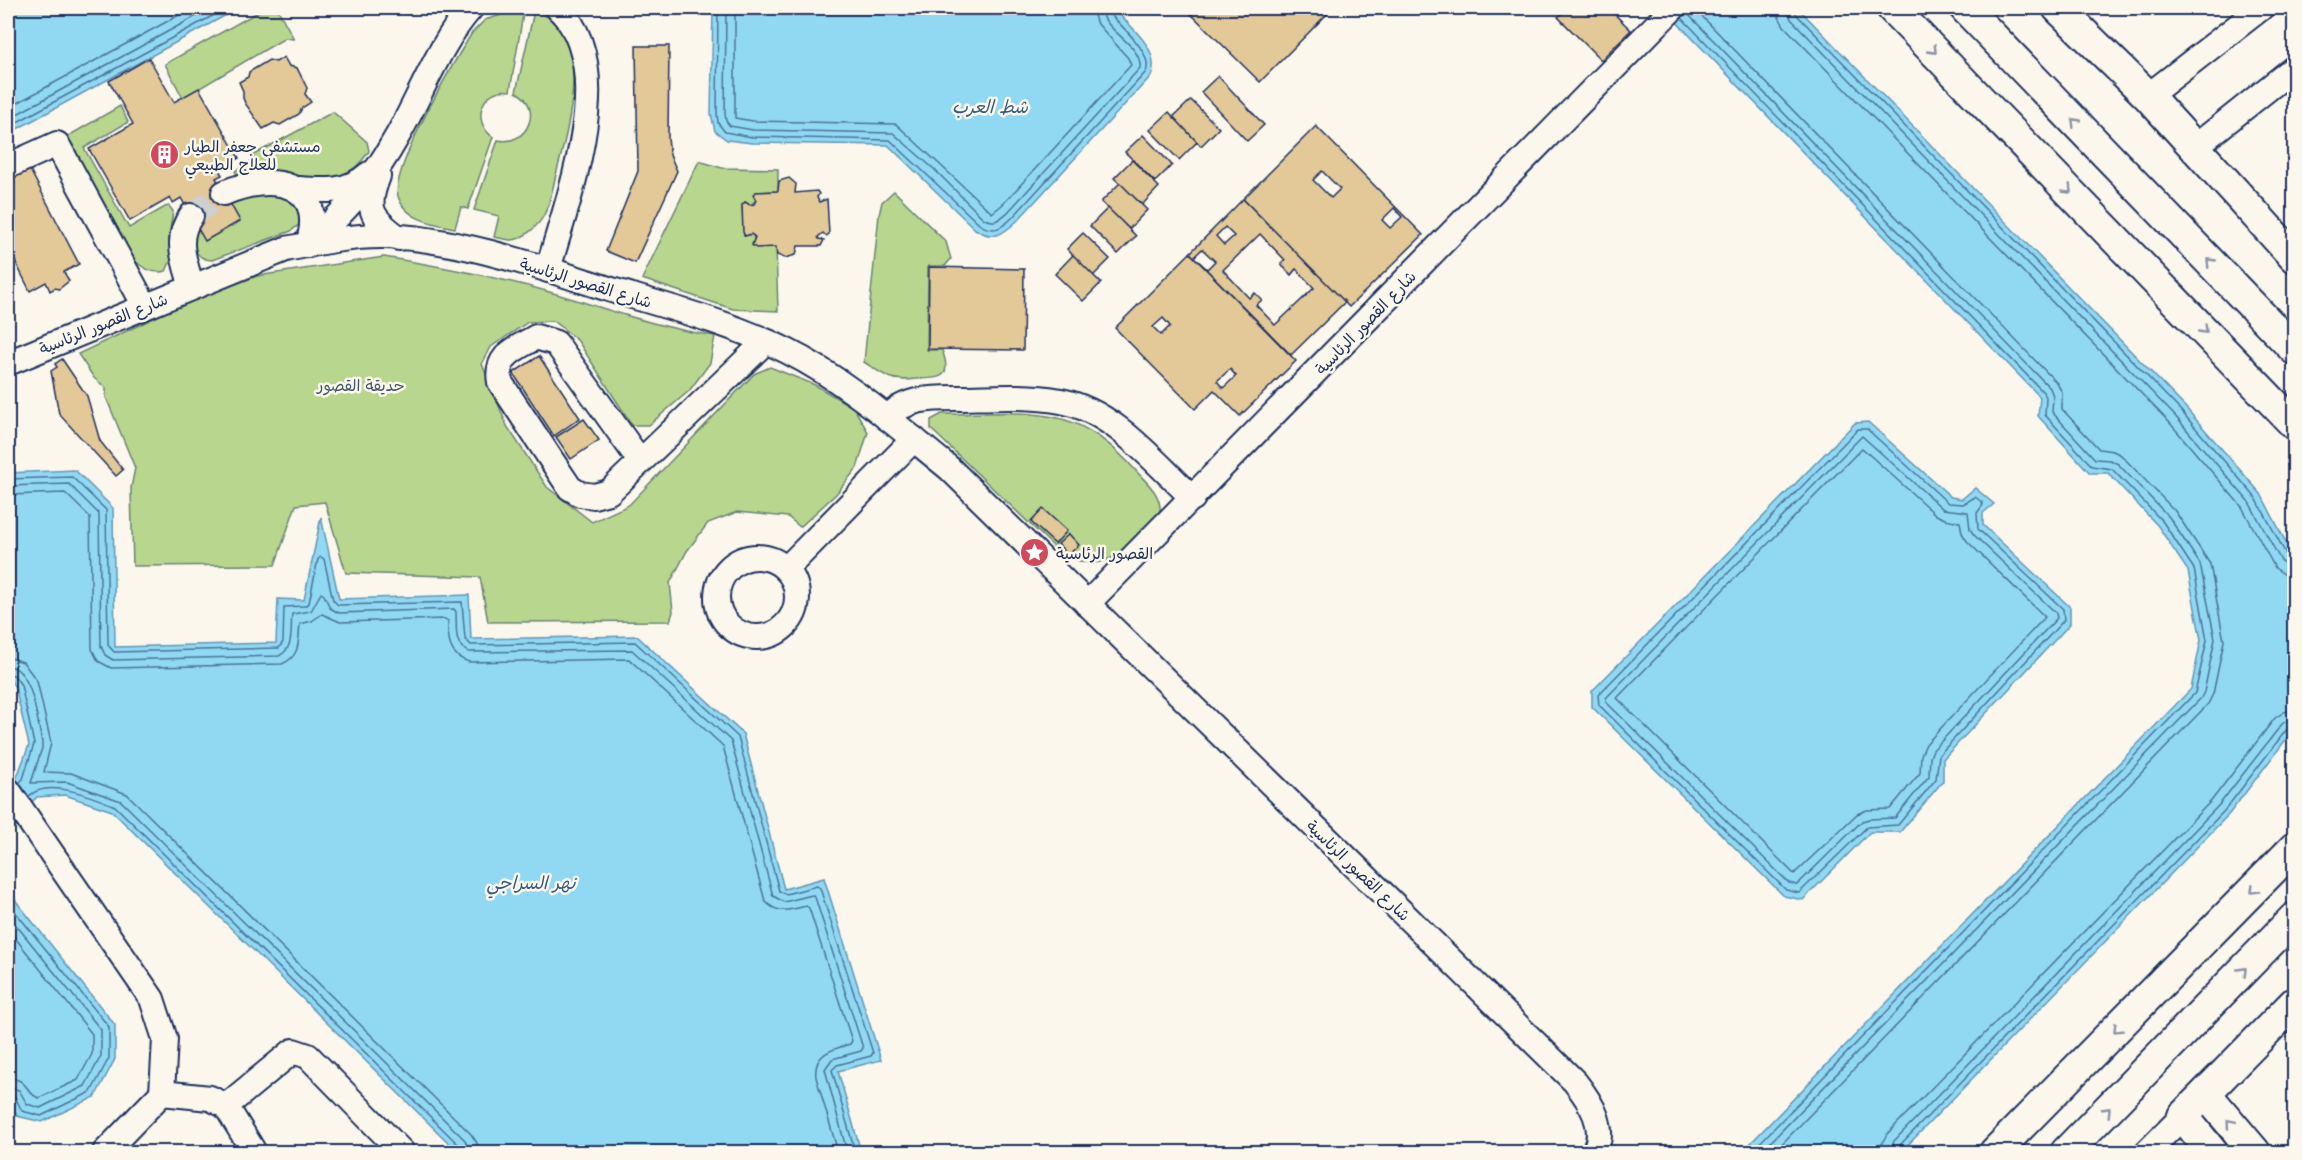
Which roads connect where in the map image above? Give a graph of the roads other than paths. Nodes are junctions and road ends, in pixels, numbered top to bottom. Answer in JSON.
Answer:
{"nodes":[{"id":1,"x":471,"y":8,"type":"edge"},
{"id":2,"x":558,"y":8,"type":"edge"},
{"id":3,"x":1672,"y":8,"type":"edge"},
{"id":4,"x":1892,"y":8,"type":"edge"},
{"id":5,"x":1965,"y":8,"type":"edge"},
{"id":6,"x":2058,"y":8,"type":"edge"},
{"id":7,"x":2261,"y":8,"type":"edge"},
{"id":8,"x":2295,"y":68,"type":"edge"},
{"id":9,"x":2148,"y":96,"type":"junction"},
{"id":10,"x":2195,"y":147,"type":"junction"},
{"id":11,"x":384,"y":159,"type":"junction"},
{"id":12,"x":8,"y":166,"type":"edge"},
{"id":13,"x":298,"y":189,"type":"junction"},
{"id":14,"x":224,"y":193,"type":"tunnel mouth"},
{"id":15,"x":191,"y":216,"type":"tunnel mouth"},
{"id":16,"x":399,"y":238,"type":"junction"},
{"id":17,"x":308,"y":245,"type":"junction"},
{"id":18,"x":2295,"y":257,"type":"edge"},
{"id":19,"x":548,"y":270,"type":"junction"},
{"id":20,"x":192,"y":286,"type":"junction"},
{"id":21,"x":145,"y":306,"type":"junction"},
{"id":22,"x":765,"y":342,"type":"junction"},
{"id":23,"x":2295,"y":349,"type":"edge"},
{"id":24,"x":8,"y":363,"type":"edge"},
{"id":25,"x":887,"y":418,"type":"junction"},
{"id":26,"x":2295,"y":424,"type":"edge"},
{"id":27,"x":914,"y":440,"type":"junction"},
{"id":28,"x":640,"y":461,"type":"junction"},
{"id":29,"x":1192,"y":498,"type":"junction"},
{"id":30,"x":786,"y":569,"type":"dead end"},
{"id":31,"x":1087,"y":604,"type":"junction"},
{"id":32,"x":8,"y":790,"type":"edge"},
{"id":33,"x":2295,"y":848,"type":"edge"},
{"id":34,"x":2295,"y":918,"type":"edge"},
{"id":35,"x":2295,"y":1003,"type":"edge"},
{"id":36,"x":162,"y":1093,"type":"junction"},
{"id":37,"x":2206,"y":1094,"type":"junction"},
{"id":38,"x":226,"y":1106,"type":"junction"},
{"id":39,"x":2183,"y":1116,"type":"junction"},
{"id":40,"x":105,"y":1152,"type":"edge"},
{"id":41,"x":254,"y":1152,"type":"edge"},
{"id":42,"x":402,"y":1152,"type":"edge"},
{"id":43,"x":1594,"y":1152,"type":"edge"},
{"id":44,"x":1995,"y":1152,"type":"edge"},
{"id":45,"x":2066,"y":1152,"type":"edge"},
{"id":46,"x":2147,"y":1152,"type":"edge"},
{"id":47,"x":2212,"y":1152,"type":"edge"},
{"id":48,"x":2255,"y":1152,"type":"edge"}],
"edges":[{"from":1,"to":11,"type":"street"},
{"from":2,"to":19,"type":"street"},
{"from":3,"to":29,"type":"street","name":"شارع القصور الرئاسية"},
{"from":4,"to":26,"type":"main road","one_way":true},
{"from":23,"to":5,"type":"main road","one_way":true},
{"from":6,"to":9,"type":"main road"},
{"from":7,"to":9,"type":"street"},
{"from":8,"to":10,"type":"street"},
{"from":9,"to":10,"type":"main road"},
{"from":10,"to":18,"type":"main road"},
{"from":11,"to":13,"type":"street"},
{"from":11,"to":16,"type":"street"},
{"from":11,"to":17,"type":"street"},
{"from":12,"to":21,"type":"street"},
{"from":13,"to":14,"type":"street"},
{"from":13,"to":17,"type":"street"},
{"from":15,"to":20,"type":"street"},
{"from":16,"to":17,"type":"street","name":"شارع القصور الرئاسية"},
{"from":16,"to":19,"type":"street","name":"شارع القصور الرئاسية"},
{"from":17,"to":20,"type":"street","name":"شارع القصور الرئاسية"},
{"from":19,"to":22,"type":"street","name":"شارع القصور الرئاسية"},
{"from":20,"to":21,"type":"street","name":"شارع القصور الرئاسية"},
{"from":21,"to":24,"type":"street","name":"شارع القصور الرئاسية"},
{"from":22,"to":25,"type":"street","name":"شارع القصور الرئاسية"},
{"from":22,"to":28,"type":"street"},
{"from":25,"to":27,"type":"street","name":"شارع القصور الرئاسية"},
{"from":25,"to":29,"type":"street"},
{"from":27,"to":30,"type":"street"},
{"from":27,"to":31,"type":"street","name":"شارع القصور الرئاسية"},
{"from":28,"to":28,"type":"street"},
{"from":29,"to":31,"type":"street","name":"شارع القصور الرئاسية"},
{"from":31,"to":43,"type":"street","name":"شارع القصور الرئاسية"},
{"from":32,"to":36,"type":"street"},
{"from":33,"to":44,"type":"main road","one_way":true},
{"from":45,"to":34,"type":"main road","one_way":true},
{"from":35,"to":37,"type":"main road"},
{"from":36,"to":38,"type":"street"},
{"from":36,"to":40,"type":"street"},
{"from":37,"to":39,"type":"main road"},
{"from":48,"to":37,"type":"main road","one_way":true},
{"from":38,"to":41,"type":"street"},
{"from":38,"to":42,"type":"street"},
{"from":39,"to":46,"type":"street"},
{"from":39,"to":47,"type":"main road"}]}
